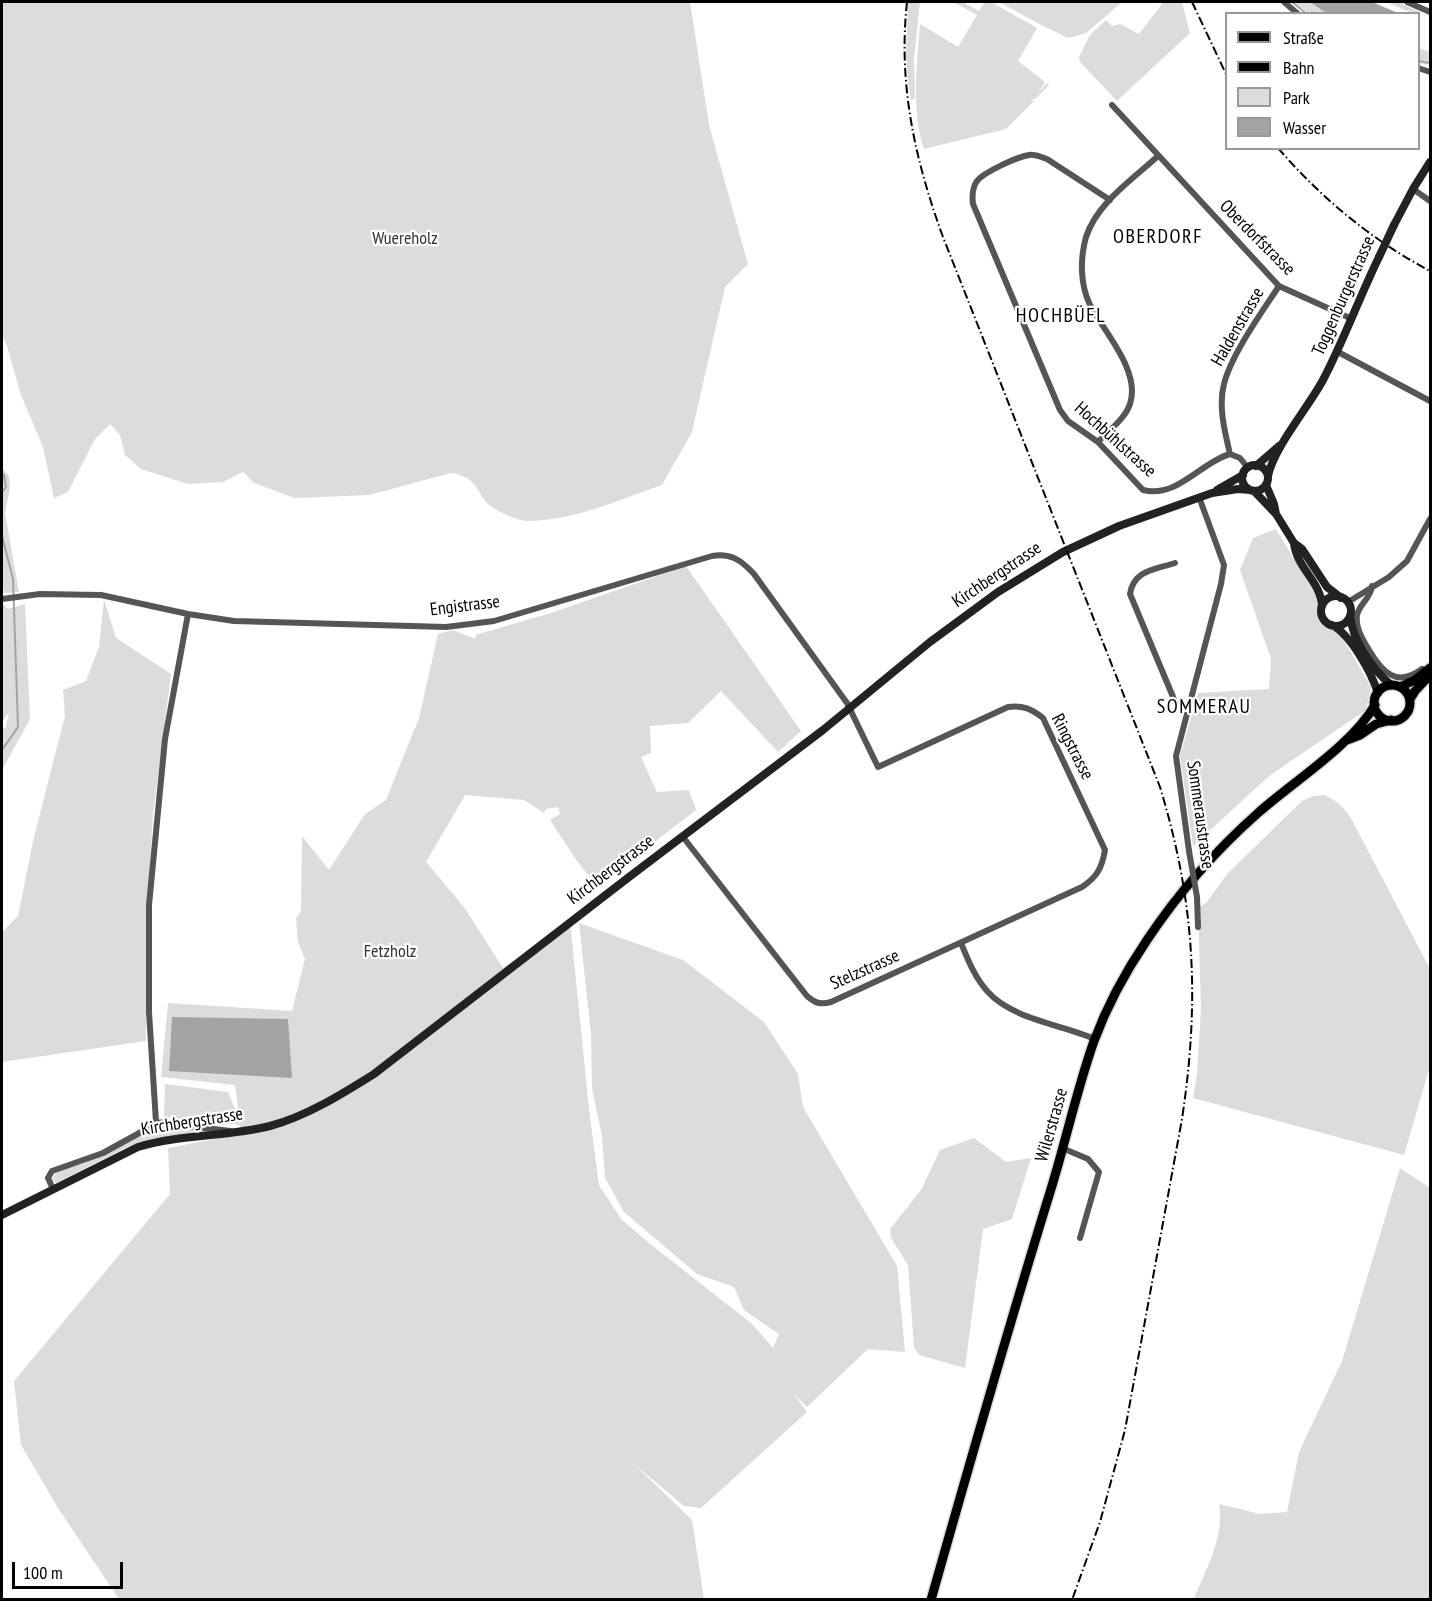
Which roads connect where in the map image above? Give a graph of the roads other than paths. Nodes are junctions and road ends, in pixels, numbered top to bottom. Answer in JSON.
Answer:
{"nodes":[{"id":1,"x":1284,"y":2,"type":"edge"},
{"id":2,"x":1407,"y":2,"type":"edge"},
{"id":3,"x":1296,"y":12,"type":"edge"},
{"id":4,"x":1431,"y":12,"type":"edge"},
{"id":5,"x":1112,"y":105,"type":"dead end"},
{"id":6,"x":1158,"y":156,"type":"junction"},
{"id":7,"x":1431,"y":162,"type":"edge"},
{"id":8,"x":1413,"y":189,"type":"junction"},
{"id":9,"x":1110,"y":200,"type":"junction"},
{"id":10,"x":1431,"y":201,"type":"edge"},
{"id":11,"x":1279,"y":286,"type":"junction"},
{"id":12,"x":1352,"y":319,"type":"junction"},
{"id":13,"x":1338,"y":352,"type":"junction"},
{"id":14,"x":1431,"y":402,"type":"edge"},
{"id":15,"x":1284,"y":441,"type":"junction"},
{"id":16,"x":1098,"y":442,"type":"junction"},
{"id":17,"x":1230,"y":454,"type":"junction"},
{"id":18,"x":1249,"y":469,"type":"junction"},
{"id":19,"x":1267,"y":481,"type":"junction"},
{"id":20,"x":1252,"y":491,"type":"junction"},
{"id":21,"x":1212,"y":493,"type":"junction"},
{"id":22,"x":1199,"y":497,"type":"junction"},
{"id":23,"x":1276,"y":514,"type":"junction"},
{"id":24,"x":1431,"y":519,"type":"edge"},
{"id":25,"x":1294,"y":543,"type":"junction"},
{"id":26,"x":1175,"y":563,"type":"dead end"},
{"id":27,"x":1372,"y":586,"type":"junction"},
{"id":28,"x":4,"y":598,"type":"edge"},
{"id":29,"x":1344,"y":600,"type":"junction"},
{"id":30,"x":1322,"y":606,"type":"junction"},
{"id":31,"x":188,"y":614,"type":"junction"},
{"id":32,"x":1350,"y":616,"type":"junction"},
{"id":33,"x":1331,"y":625,"type":"junction"},
{"id":34,"x":1431,"y":667,"type":"edge"},
{"id":35,"x":1431,"y":675,"type":"edge"},
{"id":36,"x":1396,"y":686,"type":"junction"},
{"id":37,"x":1378,"y":693,"type":"junction"},
{"id":38,"x":1410,"y":699,"type":"junction"},
{"id":39,"x":1375,"y":705,"type":"junction"},
{"id":40,"x":850,"y":708,"type":"junction"},
{"id":41,"x":1188,"y":708,"type":"junction"},
{"id":42,"x":1391,"y":720,"type":"junction"},
{"id":43,"x":1345,"y":741,"type":"junction"},
{"id":44,"x":683,"y":837,"type":"junction"},
{"id":45,"x":1198,"y":927,"type":"dead end"},
{"id":46,"x":961,"y":943,"type":"junction"},
{"id":47,"x":1095,"y":1039,"type":"junction"},
{"id":48,"x":156,"y":1122,"type":"junction"},
{"id":49,"x":235,"y":1132,"type":"junction"},
{"id":50,"x":1062,"y":1148,"type":"junction"},
{"id":51,"x":53,"y":1189,"type":"junction"},
{"id":52,"x":2,"y":1215,"type":"edge"},
{"id":53,"x":1080,"y":1238,"type":"dead end"},
{"id":54,"x":931,"y":1599,"type":"edge"}],
"edges":[{"from":1,"to":3,"type":"street"},
{"from":2,"to":4,"type":"street"},
{"from":5,"to":6,"type":"street","name":"Oberdorfstrasse"},
{"from":6,"to":9,"type":"street"},
{"from":6,"to":11,"type":"street","name":"Oberdorfstrasse"},
{"from":7,"to":8,"type":"main road","name":"Toggenburgerstrasse"},
{"from":8,"to":10,"type":"street"},
{"from":8,"to":12,"type":"main road","name":"Toggenburgerstrasse","bridge":true},
{"from":9,"to":16,"type":"street"},
{"from":9,"to":16,"type":"street","name":"Hochbühlstrasse"},
{"from":11,"to":12,"type":"street","name":"Oberdorfstrasse"},
{"from":11,"to":17,"type":"street","name":"Haldenstrasse"},
{"from":12,"to":13,"type":"main road","name":"Toggenburgerstrasse"},
{"from":13,"to":14,"type":"street"},
{"from":13,"to":15,"type":"main road","name":"Toggenburgerstrasse"},
{"from":15,"to":18,"type":"main road","name":"Toggenburgerstrasse"},
{"from":15,"to":19,"type":"main road","name":"Toggenburgerstrasse"},
{"from":16,"to":17,"type":"street","name":"Hochbühlstrasse"},
{"from":17,"to":18,"type":"street"},
{"from":18,"to":19,"type":"main road"},
{"from":18,"to":20,"type":"main road"},
{"from":18,"to":21,"type":"main road","name":"Kirchbergstrasse"},
{"from":19,"to":20,"type":"main road"},
{"from":19,"to":23,"type":"main road"},
{"from":20,"to":21,"type":"main road","name":"Kirchbergstrasse"},
{"from":20,"to":23,"type":"main road"},
{"from":21,"to":22,"type":"main road","name":"Kirchbergstrasse"},
{"from":22,"to":40,"type":"main road","name":"Kirchbergstrasse"},
{"from":22,"to":41,"type":"street","name":"Sommeraustrasse"},
{"from":23,"to":25,"type":"main road"},
{"from":24,"to":27,"type":"street"},
{"from":25,"to":29,"type":"main road"},
{"from":25,"to":30,"type":"main road"},
{"from":26,"to":41,"type":"street"},
{"from":27,"to":29,"type":"street"},
{"from":27,"to":34,"type":"street"},
{"from":28,"to":31,"type":"street","name":"Engistrasse"},
{"from":29,"to":30,"type":"main road"},
{"from":29,"to":32,"type":"main road"},
{"from":30,"to":33,"type":"main road"},
{"from":31,"to":40,"type":"street","name":"Engistrasse"},
{"from":31,"to":48,"type":"street"},
{"from":32,"to":33,"type":"main road"},
{"from":32,"to":36,"type":"main road"},
{"from":33,"to":37,"type":"main road"},
{"from":34,"to":36,"type":"main road"},
{"from":35,"to":38,"type":"main road"},
{"from":36,"to":37,"type":"main road"},
{"from":36,"to":38,"type":"main road"},
{"from":37,"to":39,"type":"main road"},
{"from":38,"to":42,"type":"main road"},
{"from":39,"to":42,"type":"main road"},
{"from":39,"to":43,"type":"main road","name":"Wilerstrasse"},
{"from":40,"to":44,"type":"main road","name":"Kirchbergstrasse"},
{"from":40,"to":46,"type":"street","name":"Ringstrasse"},
{"from":41,"to":45,"type":"street","name":"Sommeraustrasse","bridge":true},
{"from":42,"to":43,"type":"main road","name":"Wilerstrasse"},
{"from":43,"to":47,"type":"main road","name":"Wilerstrasse"},
{"from":44,"to":46,"type":"street","name":"Stelzstrasse"},
{"from":44,"to":49,"type":"main road","name":"Kirchbergstrasse"},
{"from":46,"to":47,"type":"street"},
{"from":47,"to":50,"type":"main road","name":"Wilerstrasse"},
{"from":48,"to":49,"type":"street"},
{"from":48,"to":51,"type":"street"},
{"from":49,"to":51,"type":"main road","name":"Kirchbergstrasse"},
{"from":50,"to":53,"type":"street"},
{"from":50,"to":54,"type":"main road","name":"Wilerstrasse"},
{"from":51,"to":52,"type":"main road","name":"Kirchbergstrasse"}]}
